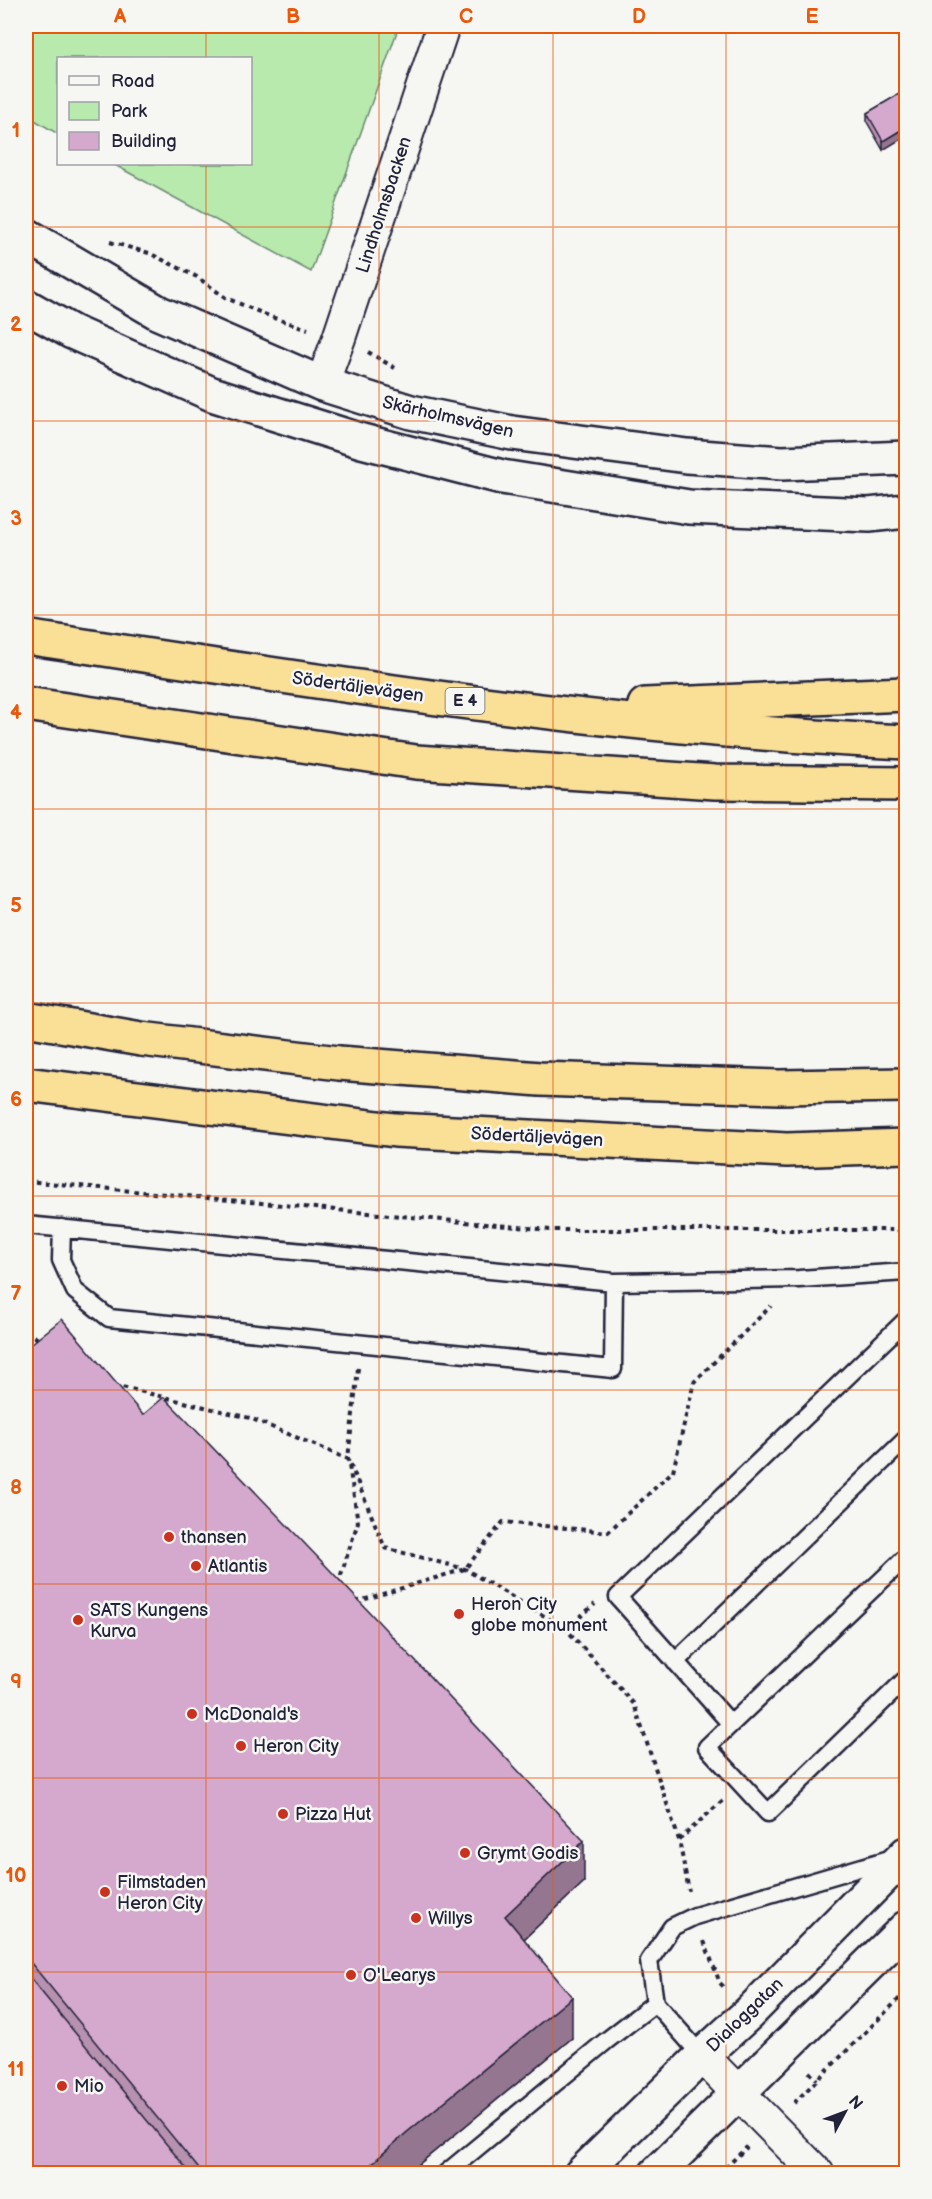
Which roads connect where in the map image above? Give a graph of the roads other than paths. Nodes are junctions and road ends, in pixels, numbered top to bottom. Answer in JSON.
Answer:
{"nodes":[{"id":1,"x":443,"y":26,"type":"edge"},
{"id":2,"x":26,"y":235,"type":"edge"},
{"id":3,"x":26,"y":306,"type":"edge"},
{"id":4,"x":322,"y":384,"type":"junction"},
{"id":5,"x":307,"y":423,"type":"junction"},
{"id":6,"x":906,"y":458,"type":"edge"},
{"id":7,"x":906,"y":511,"type":"edge"},
{"id":8,"x":26,"y":637,"type":"edge"},
{"id":9,"x":906,"y":694,"type":"edge"},
{"id":10,"x":26,"y":704,"type":"edge"},
{"id":11,"x":534,"y":710,"type":"junction"},
{"id":12,"x":906,"y":742,"type":"edge"},
{"id":13,"x":906,"y":784,"type":"edge"},
{"id":14,"x":26,"y":1018,"type":"edge"},
{"id":15,"x":26,"y":1084,"type":"edge"},
{"id":16,"x":906,"y":1085,"type":"edge"},
{"id":17,"x":906,"y":1146,"type":"edge"},
{"id":18,"x":26,"y":1225,"type":"edge"},
{"id":19,"x":62,"y":1227,"type":"junction"},
{"id":20,"x":906,"y":1272,"type":"edge"},
{"id":21,"x":614,"y":1282,"type":"junction"},
{"id":22,"x":906,"y":1320,"type":"edge"},
{"id":23,"x":906,"y":1439,"type":"edge"},
{"id":24,"x":906,"y":1557,"type":"edge"},
{"id":25,"x":675,"y":1662,"type":"junction"},
{"id":26,"x":906,"y":1679,"type":"edge"},
{"id":27,"x":730,"y":1723,"type":"junction"},
{"id":28,"x":906,"y":1854,"type":"edge"},
{"id":29,"x":906,"y":1928,"type":"edge"},
{"id":30,"x":655,"y":2003,"type":"junction"},
{"id":31,"x":702,"y":2056,"type":"junction"},
{"id":32,"x":738,"y":2093,"type":"junction"},
{"id":33,"x":445,"y":2174,"type":"edge"},
{"id":34,"x":581,"y":2174,"type":"edge"},
{"id":35,"x":656,"y":2174,"type":"edge"},
{"id":36,"x":818,"y":2174,"type":"edge"}],
"edges":[{"from":1,"to":4,"type":"street","name":"Lindholmsbacken"},
{"from":2,"to":4,"type":"main road","name":"Skärholmsvägen"},
{"from":3,"to":5,"type":"main road"},
{"from":4,"to":5,"type":"main road"},
{"from":4,"to":6,"type":"main road","name":"Skärholmsvägen"},
{"from":5,"to":7,"type":"main road"},
{"from":8,"to":11,"type":"highway","name":"Södertäljevägen","number":"E 4"},
{"from":9,"to":11,"type":"highway"},
{"from":10,"to":13,"type":"highway"},
{"from":11,"to":12,"type":"highway","name":"Södertäljevägen","number":"E 4"},
{"from":14,"to":16,"type":"highway"},
{"from":15,"to":17,"type":"highway","name":"Södertäljevägen"},
{"from":18,"to":19,"type":"lane"},
{"from":19,"to":21,"type":"lane"},
{"from":19,"to":21,"type":"lane"},
{"from":20,"to":21,"type":"lane"},
{"from":22,"to":25,"type":"lane"},
{"from":23,"to":25,"type":"lane"},
{"from":24,"to":27,"type":"lane"},
{"from":25,"to":27,"type":"lane"},
{"from":26,"to":27,"type":"lane"},
{"from":28,"to":30,"type":"lane"},
{"from":28,"to":31,"type":"main road","name":"Dialoggatan"},
{"from":29,"to":32,"type":"main road"},
{"from":30,"to":31,"type":"lane"},
{"from":30,"to":33,"type":"lane"},
{"from":31,"to":32,"type":"street"},
{"from":31,"to":34,"type":"main road","name":"Dialoggatan"},
{"from":32,"to":35,"type":"main road"},
{"from":32,"to":36,"type":"street"}]}
